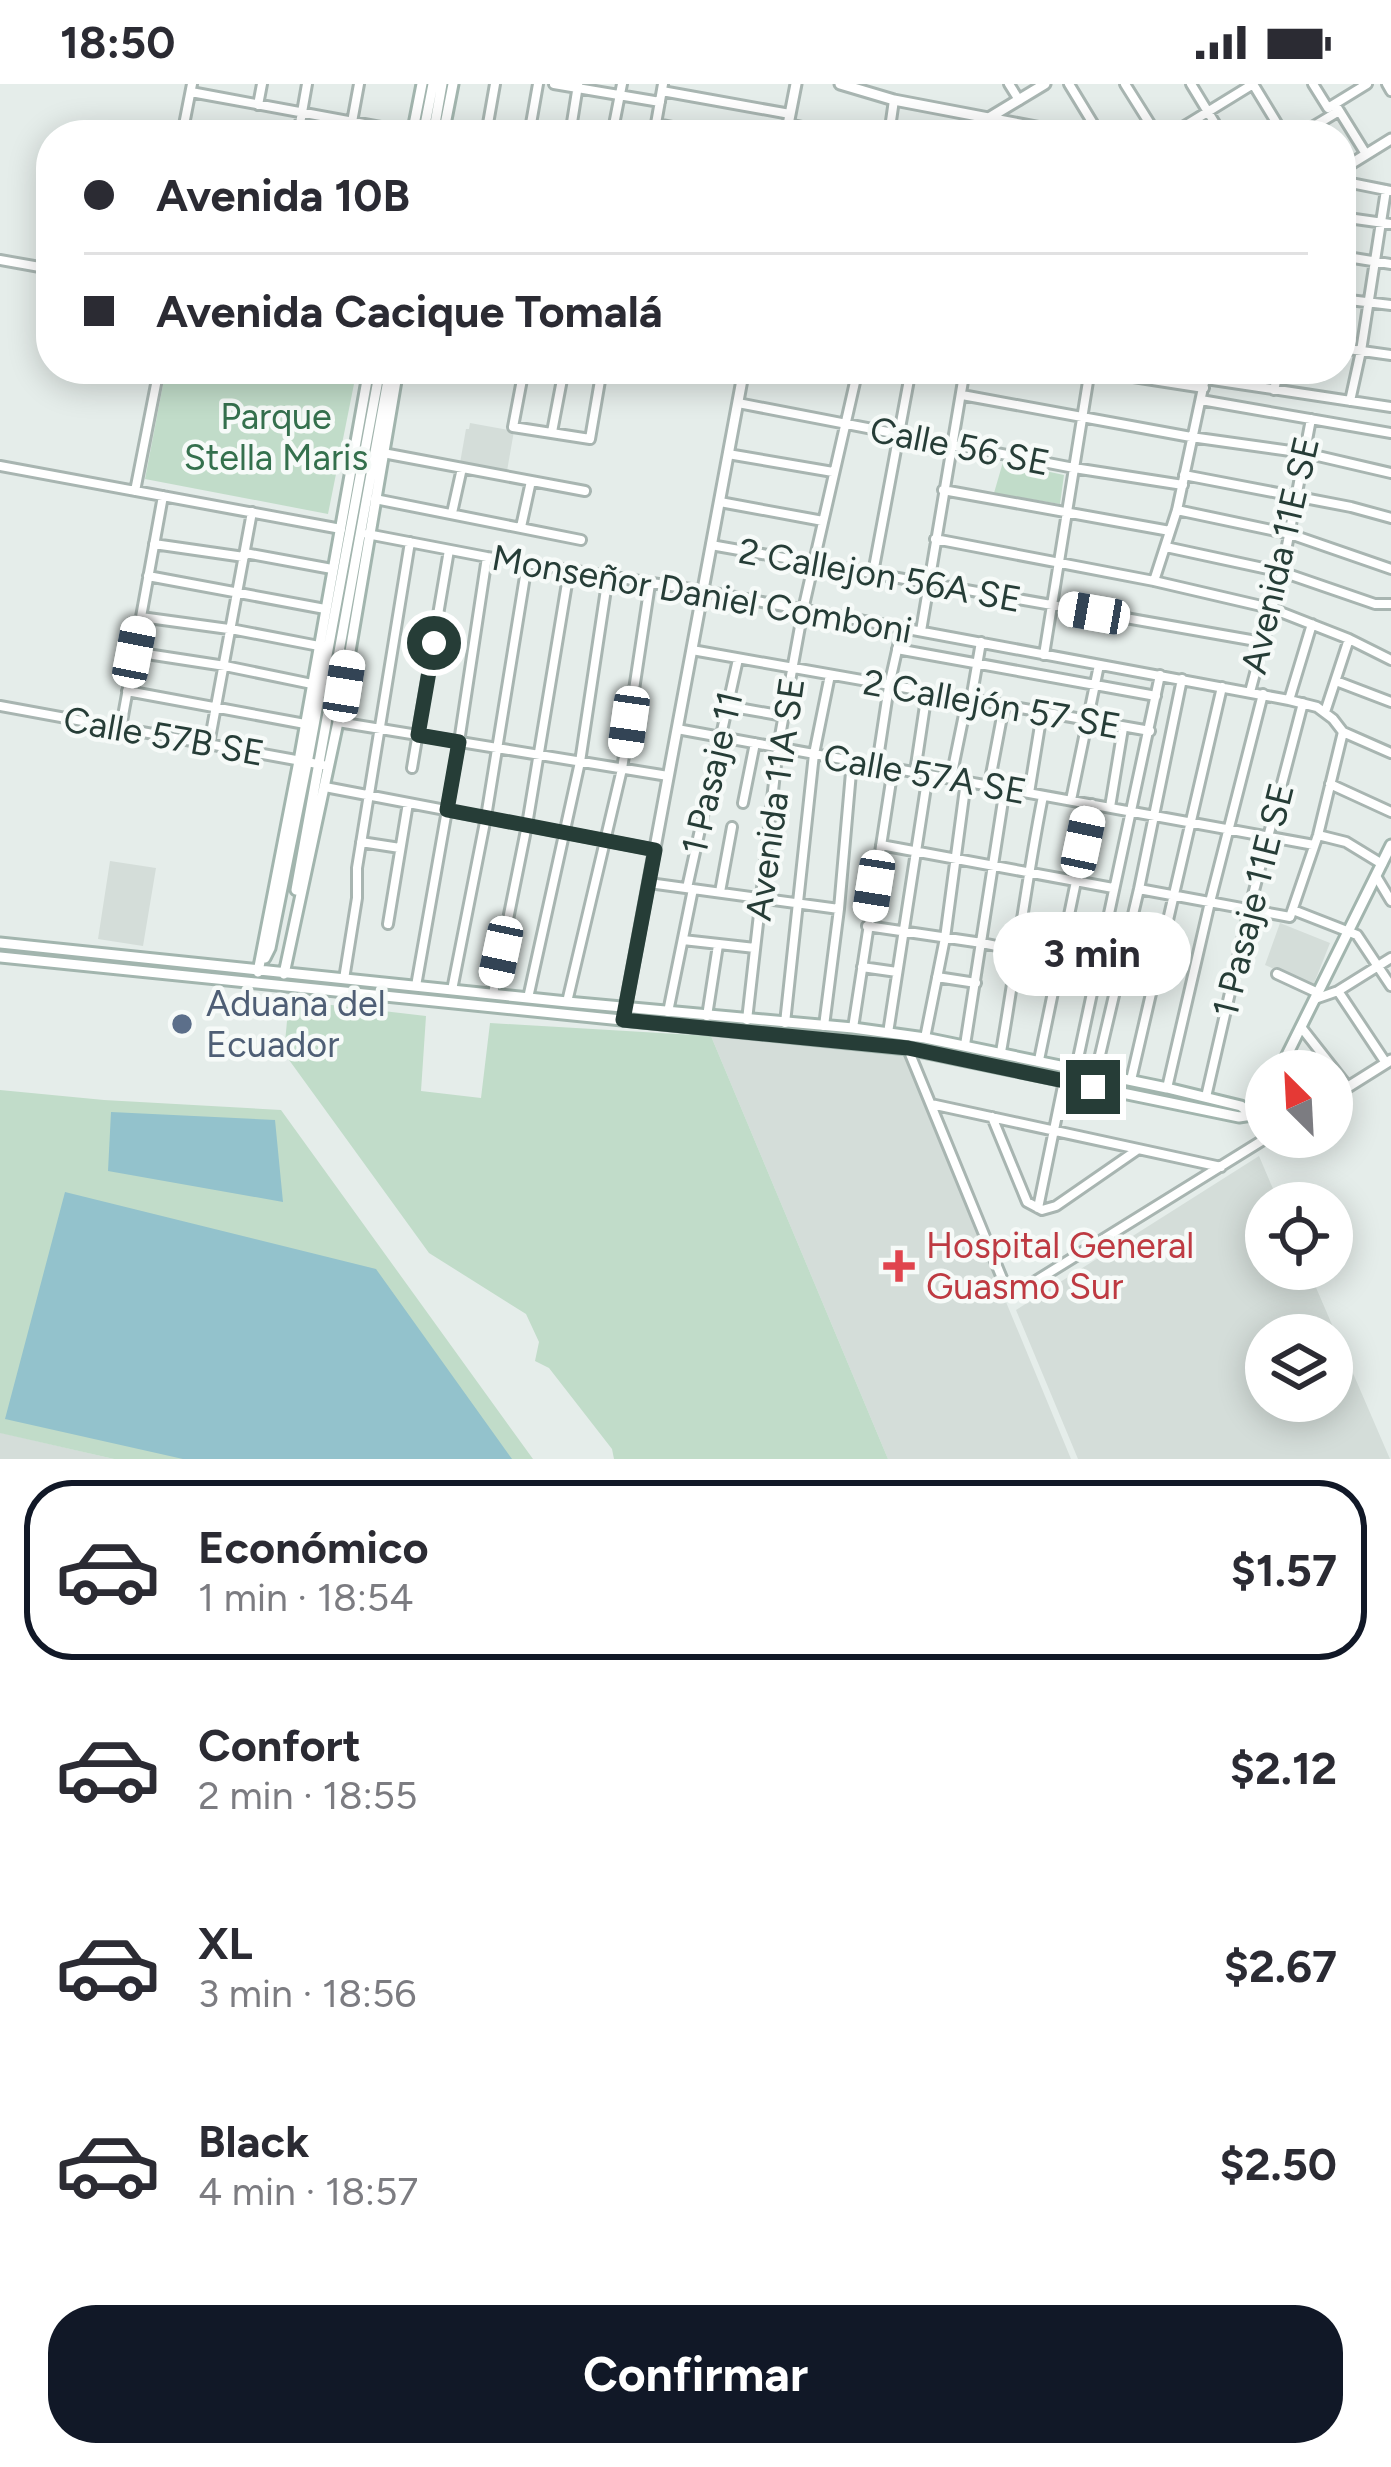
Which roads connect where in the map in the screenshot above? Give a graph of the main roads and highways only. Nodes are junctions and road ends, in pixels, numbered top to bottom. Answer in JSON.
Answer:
{"nodes":[{"id":1,"x":422,"y":84,"type":"edge"},
{"id":2,"x":433,"y":84,"type":"edge"},
{"id":3,"x":442,"y":84,"type":"edge"},
{"id":4,"x":453,"y":84,"type":"edge"},
{"id":5,"x":796,"y":84,"type":"edge"},
{"id":6,"x":840,"y":84,"type":"edge"},
{"id":7,"x":1045,"y":84,"type":"edge"},
{"id":8,"x":418,"y":120,"type":"edge"},
{"id":9,"x":422,"y":120,"type":"edge"},
{"id":10,"x":436,"y":120,"type":"edge"},
{"id":11,"x":446,"y":120,"type":"edge"},
{"id":12,"x":789,"y":120,"type":"edge"},
{"id":13,"x":994,"y":120,"type":"joint"},
{"id":14,"x":1391,"y":139,"type":"edge"},
{"id":15,"x":1356,"y":160,"type":"edge"},
{"id":16,"x":368,"y":384,"type":"edge"},
{"id":17,"x":378,"y":384,"type":"edge"},
{"id":18,"x":390,"y":384,"type":"edge"},
{"id":19,"x":392,"y":384,"type":"edge"},
{"id":20,"x":741,"y":384,"type":"edge"},
{"id":21,"x":354,"y":531,"type":"junction"},
{"id":22,"x":303,"y":762,"type":"junction"},
{"id":23,"x":325,"y":766,"type":"junction"},
{"id":24,"x":1391,"y":845,"type":"edge"},
{"id":25,"x":0,"y":943,"type":"edge"},
{"id":26,"x":0,"y":957,"type":"edge"},
{"id":27,"x":259,"y":970,"type":"junction"},
{"id":28,"x":284,"y":973,"type":"junction"},
{"id":29,"x":256,"y":983,"type":"junction"},
{"id":30,"x":282,"y":985,"type":"junction"},
{"id":31,"x":625,"y":1014,"type":"junction"},
{"id":32,"x":1290,"y":1050,"type":"edge"},
{"id":33,"x":1389,"y":1062,"type":"edge"},
{"id":34,"x":1353,"y":1084,"type":"edge"},
{"id":35,"x":1245,"y":1109,"type":"edge"},
{"id":36,"x":1245,"y":1116,"type":"edge"}],
"edges":[{"from":1,"to":8,"type":"main road"},
{"from":2,"to":9,"type":"main road"},
{"from":3,"to":10,"type":"main road"},
{"from":4,"to":11,"type":"main road"},
{"from":5,"to":12,"type":"main road"},
{"from":6,"to":13,"type":"main road"},
{"from":7,"to":13,"type":"main road"},
{"from":14,"to":15,"type":"main road"},
{"from":16,"to":21,"type":"main road"},
{"from":17,"to":21,"type":"main road"},
{"from":18,"to":21,"type":"main road"},
{"from":19,"to":21,"type":"main road"},
{"from":20,"to":31,"type":"main road"},
{"from":21,"to":22,"type":"main road"},
{"from":21,"to":22,"type":"main road"},
{"from":21,"to":23,"type":"main road"},
{"from":21,"to":23,"type":"main road"},
{"from":22,"to":27,"type":"main road"},
{"from":23,"to":28,"type":"main road"},
{"from":23,"to":28,"type":"main road"},
{"from":24,"to":32,"type":"main road"},
{"from":25,"to":27,"type":"main road"},
{"from":26,"to":29,"type":"main road"},
{"from":27,"to":28,"type":"main road"},
{"from":27,"to":29,"type":"main road"},
{"from":28,"to":30,"type":"main road"},
{"from":28,"to":31,"type":"main road"},
{"from":29,"to":30,"type":"main road"},
{"from":30,"to":31,"type":"main road"},
{"from":31,"to":35,"type":"main road"},
{"from":31,"to":36,"type":"main road"},
{"from":33,"to":34,"type":"main road"}]}
